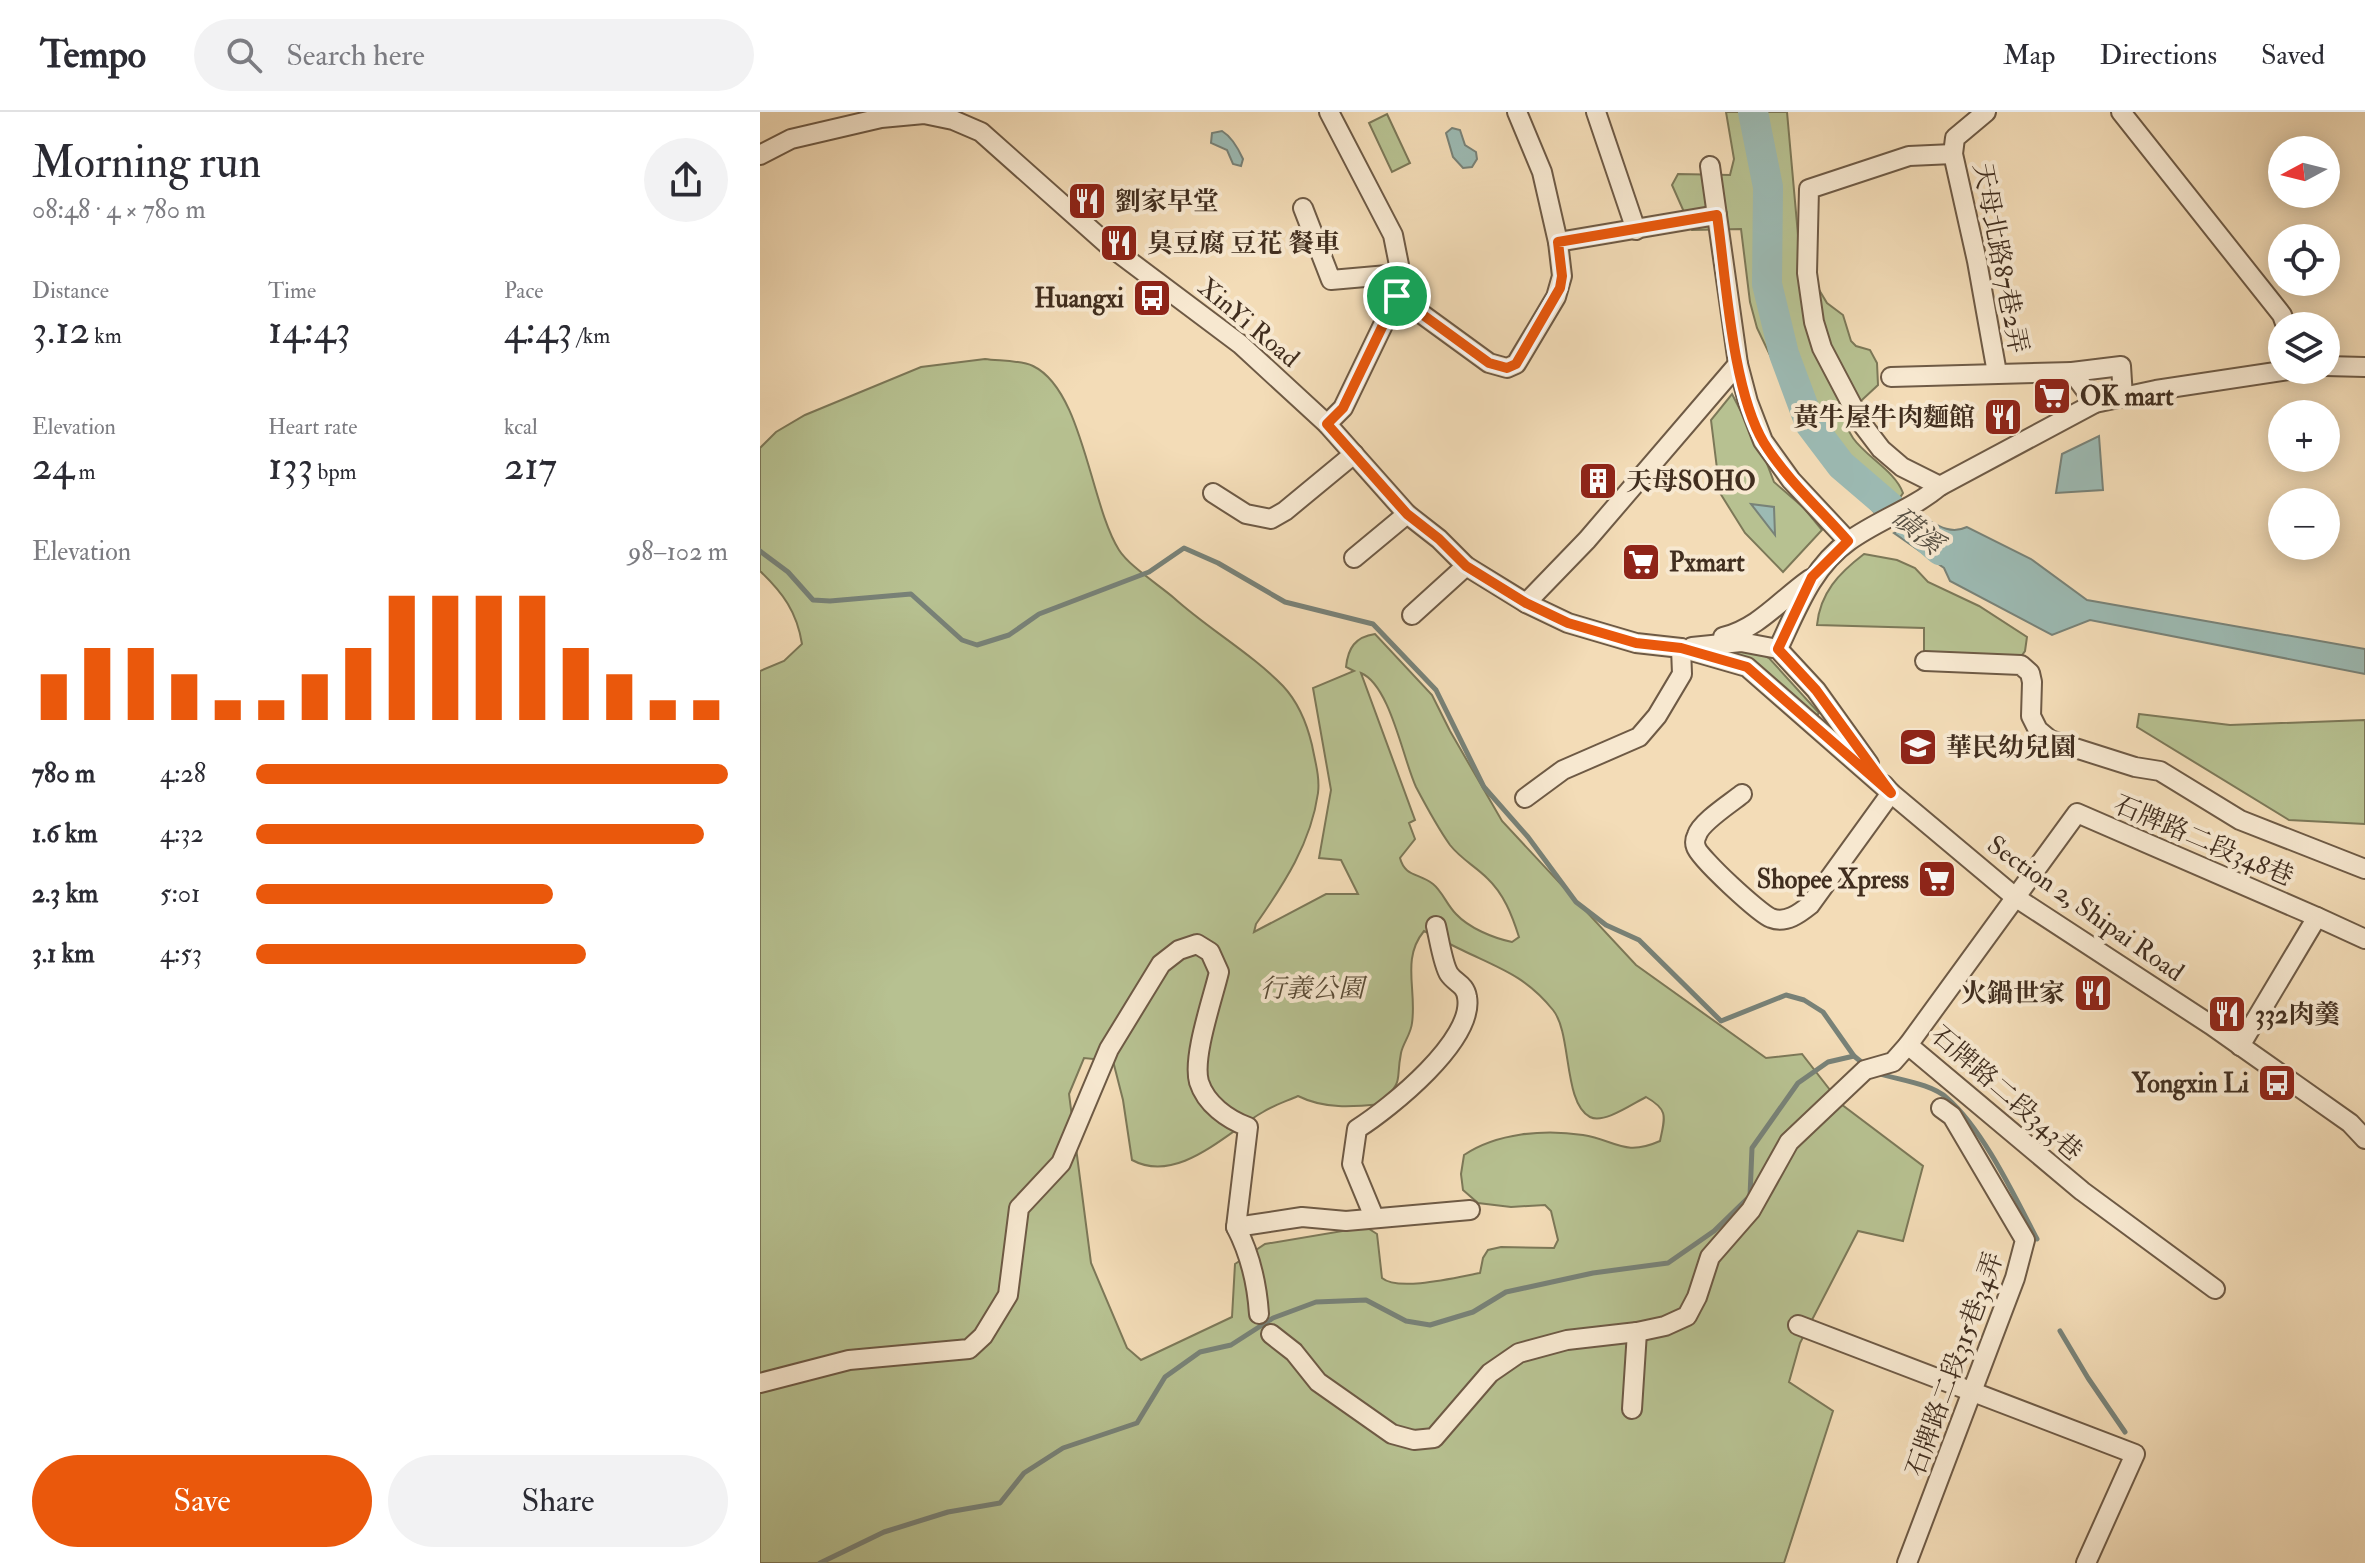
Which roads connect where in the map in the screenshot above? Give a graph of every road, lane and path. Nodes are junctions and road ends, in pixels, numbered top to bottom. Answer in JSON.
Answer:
{"nodes":[{"id":1,"x":1331,"y":112,"type":"edge"},
{"id":2,"x":1517,"y":112,"type":"edge"},
{"id":3,"x":1596,"y":112,"type":"edge"},
{"id":4,"x":1986,"y":112,"type":"edge"},
{"id":5,"x":2121,"y":112,"type":"edge"},
{"id":6,"x":1953,"y":154,"type":"junction"},
{"id":7,"x":760,"y":155,"type":"edge"},
{"id":8,"x":1710,"y":166,"type":"dead end"},
{"id":9,"x":1303,"y":208,"type":"dead end"},
{"id":10,"x":1717,"y":215,"type":"junction"},
{"id":11,"x":1636,"y":230,"type":"junction"},
{"id":12,"x":1558,"y":242,"type":"junction"},
{"id":13,"x":1399,"y":274,"type":"junction"},
{"id":14,"x":1397,"y":296,"type":"junction"},
{"id":15,"x":2280,"y":312,"type":"edge"},
{"id":16,"x":1738,"y":364,"type":"junction"},
{"id":17,"x":2340,"y":366,"type":"edge"},
{"id":18,"x":2365,"y":367,"type":"edge"},
{"id":19,"x":2072,"y":372,"type":"junction"},
{"id":20,"x":1997,"y":373,"type":"junction"},
{"id":21,"x":2268,"y":373,"type":"edge"},
{"id":22,"x":1891,"y":377,"type":"dead end"},
{"id":23,"x":2123,"y":397,"type":"junction"},
{"id":24,"x":2095,"y":403,"type":"junction"},
{"id":25,"x":1327,"y":424,"type":"junction"},
{"id":26,"x":1354,"y":454,"type":"junction"},
{"id":27,"x":1934,"y":492,"type":"junction"},
{"id":28,"x":1213,"y":493,"type":"dead end"},
{"id":29,"x":1407,"y":514,"type":"junction"},
{"id":30,"x":1848,"y":541,"type":"junction"},
{"id":31,"x":1354,"y":558,"type":"dead end"},
{"id":32,"x":1466,"y":566,"type":"junction"},
{"id":33,"x":1812,"y":577,"type":"junction"},
{"id":34,"x":1526,"y":603,"type":"junction"},
{"id":35,"x":1412,"y":615,"type":"dead end"},
{"id":36,"x":1681,"y":648,"type":"junction"},
{"id":37,"x":1778,"y":649,"type":"junction"},
{"id":38,"x":1925,"y":661,"type":"dead end"},
{"id":39,"x":1891,"y":793,"type":"junction"},
{"id":40,"x":1742,"y":794,"type":"dead end"},
{"id":41,"x":1525,"y":798,"type":"dead end"},
{"id":42,"x":2365,"y":869,"type":"edge"},
{"id":43,"x":2015,"y":897,"type":"junction"},
{"id":44,"x":2317,"y":917,"type":"junction"},
{"id":45,"x":1436,"y":926,"type":"dead end"},
{"id":46,"x":2365,"y":939,"type":"edge"},
{"id":47,"x":1908,"y":1045,"type":"junction"},
{"id":48,"x":2240,"y":1046,"type":"junction"},
{"id":49,"x":1941,"y":1108,"type":"dead end"},
{"id":50,"x":2365,"y":1111,"type":"edge"},
{"id":51,"x":2350,"y":1123,"type":"junction"},
{"id":52,"x":2365,"y":1139,"type":"edge"},
{"id":53,"x":1470,"y":1210,"type":"dead end"},
{"id":54,"x":1374,"y":1217,"type":"junction"},
{"id":55,"x":1236,"y":1227,"type":"junction"},
{"id":56,"x":2215,"y":1289,"type":"dead end"},
{"id":57,"x":1259,"y":1314,"type":"dead end"},
{"id":58,"x":1798,"y":1325,"type":"dead end"},
{"id":59,"x":1637,"y":1332,"type":"junction"},
{"id":60,"x":1271,"y":1334,"type":"dead end"},
{"id":61,"x":760,"y":1383,"type":"edge"},
{"id":62,"x":1970,"y":1393,"type":"junction"},
{"id":63,"x":1632,"y":1409,"type":"dead end"},
{"id":64,"x":1907,"y":1563,"type":"edge"},
{"id":65,"x":2086,"y":1563,"type":"edge"}],
"edges":[{"from":1,"to":13,"type":"street"},
{"from":2,"to":12,"type":"street"},
{"from":3,"to":11,"type":"street"},
{"from":4,"to":6,"type":"street"},
{"from":5,"to":15,"type":"street"},
{"from":6,"to":20,"type":"street","name":"天母北路87巷2弄"},
{"from":6,"to":27,"type":"street"},
{"from":7,"to":25,"type":"street","name":"XinYi Road"},
{"from":8,"to":10,"type":"street"},
{"from":9,"to":13,"type":"street"},
{"from":10,"to":11,"type":"street"},
{"from":10,"to":16,"type":"street"},
{"from":11,"to":12,"type":"street"},
{"from":12,"to":14,"type":"street"},
{"from":13,"to":14,"type":"street"},
{"from":14,"to":25,"type":"street"},
{"from":16,"to":30,"type":"street"},
{"from":16,"to":34,"type":"street"},
{"from":17,"to":18,"type":"street"},
{"from":19,"to":20,"type":"street","name":"天母北路87巷2弄"},
{"from":19,"to":23,"type":"street","name":"天母北路87巷2弄"},
{"from":19,"to":24,"type":"street"},
{"from":20,"to":22,"type":"street","name":"天母北路87巷2弄"},
{"from":21,"to":23,"type":"street"},
{"from":23,"to":24,"type":"street"},
{"from":24,"to":27,"type":"street"},
{"from":25,"to":26,"type":"street","name":"XinYi Road"},
{"from":26,"to":28,"type":"street"},
{"from":26,"to":29,"type":"street","name":"XinYi Road"},
{"from":27,"to":30,"type":"street"},
{"from":29,"to":31,"type":"street"},
{"from":29,"to":32,"type":"street","name":"XinYi Road"},
{"from":30,"to":33,"type":"street"},
{"from":32,"to":34,"type":"street","name":"XinYi Road"},
{"from":32,"to":35,"type":"street"},
{"from":33,"to":36,"type":"street"},
{"from":33,"to":37,"type":"street"},
{"from":34,"to":36,"type":"street","name":"XinYi Road"},
{"from":36,"to":37,"type":"street"},
{"from":36,"to":39,"type":"street"},
{"from":36,"to":41,"type":"street"},
{"from":37,"to":39,"type":"street","name":"Section 2, Shipai Road"},
{"from":38,"to":42,"type":"street"},
{"from":39,"to":40,"type":"street"},
{"from":39,"to":43,"type":"street","name":"Section 2, Shipai Road"},
{"from":43,"to":44,"type":"street","name":"石牌路二段348巷"},
{"from":43,"to":47,"type":"street","name":"石牌路二段343巷"},
{"from":43,"to":48,"type":"street","name":"Section 2, Shipai Road"},
{"from":44,"to":46,"type":"street"},
{"from":44,"to":48,"type":"street"},
{"from":45,"to":54,"type":"street"},
{"from":47,"to":56,"type":"street","name":"石牌路二段343巷"},
{"from":47,"to":59,"type":"street"},
{"from":48,"to":51,"type":"street","name":"Section 2, Shipai Road"},
{"from":49,"to":62,"type":"street","name":"石牌路二段315巷34弄"},
{"from":50,"to":51,"type":"street"},
{"from":51,"to":52,"type":"street","name":"Section 2, Shipai Road"},
{"from":53,"to":54,"type":"street"},
{"from":54,"to":55,"type":"street"},
{"from":55,"to":57,"type":"street"},
{"from":55,"to":61,"type":"street"},
{"from":58,"to":62,"type":"street"},
{"from":59,"to":60,"type":"street"},
{"from":59,"to":63,"type":"street"},
{"from":62,"to":64,"type":"street","name":"石牌路二段315巷34弄"},
{"from":62,"to":65,"type":"street"}]}
